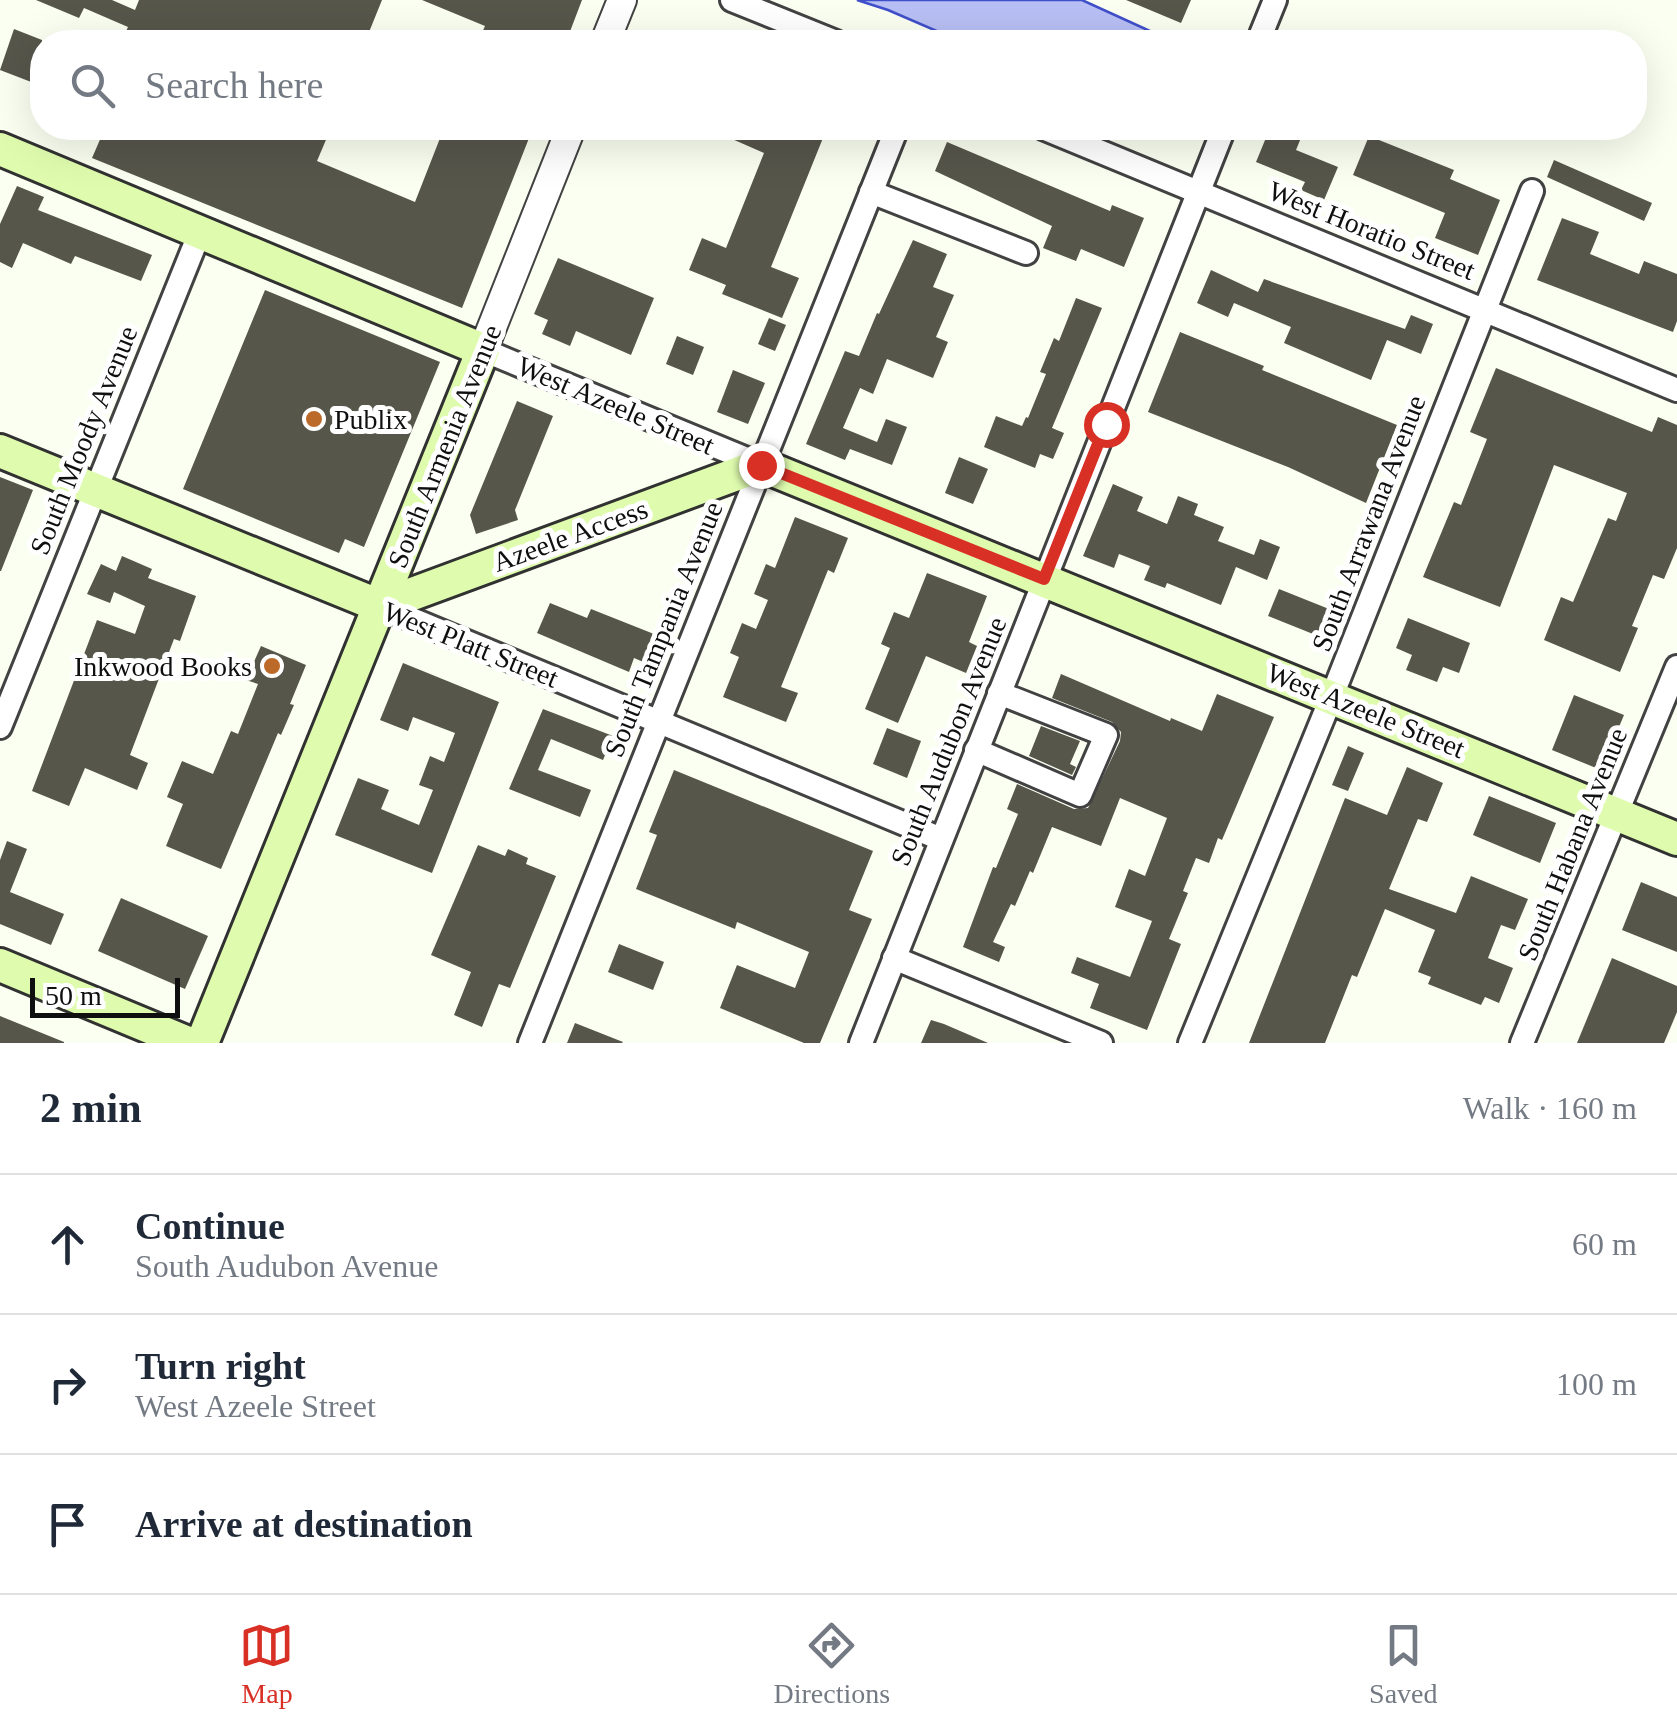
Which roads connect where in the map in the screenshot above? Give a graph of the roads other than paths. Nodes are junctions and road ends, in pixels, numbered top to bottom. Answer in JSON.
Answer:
{"nodes":[{"id":1,"x":622,"y":0,"type":"edge"},
{"id":2,"x":732,"y":0,"type":"edge"},
{"id":3,"x":1275,"y":0,"type":"edge"},
{"id":4,"x":610,"y":30,"type":"edge"},
{"id":5,"x":806,"y":30,"type":"edge"},
{"id":6,"x":1263,"y":30,"type":"edge"},
{"id":7,"x":566,"y":140,"type":"edge"},
{"id":8,"x":892,"y":140,"type":"edge"},
{"id":9,"x":1073,"y":140,"type":"edge"},
{"id":10,"x":1219,"y":140,"type":"edge"},
{"id":11,"x":0,"y":148,"type":"edge"},
{"id":12,"x":1532,"y":190,"type":"dead end"},
{"id":13,"x":1198,"y":191,"type":"junction"},
{"id":14,"x":871,"y":192,"type":"junction"},
{"id":15,"x":200,"y":232,"type":"junction"},
{"id":16,"x":1026,"y":253,"type":"dead end"},
{"id":17,"x":1484,"y":308,"type":"junction"},
{"id":18,"x":482,"y":350,"type":"junction"},
{"id":19,"x":1677,"y":390,"type":"edge"},
{"id":20,"x":0,"y":451,"type":"edge"},
{"id":21,"x":761,"y":465,"type":"junction"},
{"id":22,"x":95,"y":491,"type":"junction"},
{"id":23,"x":1044,"y":579,"type":"junction"},
{"id":24,"x":380,"y":606,"type":"junction"},
{"id":25,"x":1677,"y":668,"type":"edge"},
{"id":26,"x":999,"y":694,"type":"junction"},
{"id":27,"x":1332,"y":696,"type":"junction"},
{"id":28,"x":658,"y":721,"type":"junction"},
{"id":29,"x":0,"y":727,"type":"edge"},
{"id":30,"x":976,"y":750,"type":"junction"},
{"id":31,"x":1617,"y":814,"type":"junction"},
{"id":32,"x":942,"y":839,"type":"junction"},
{"id":33,"x":1677,"y":839,"type":"edge"},
{"id":34,"x":894,"y":958,"type":"junction"},
{"id":35,"x":0,"y":964,"type":"edge"},
{"id":36,"x":188,"y":1043,"type":"edge"},
{"id":37,"x":202,"y":1043,"type":"edge"},
{"id":38,"x":530,"y":1043,"type":"edge"},
{"id":39,"x":861,"y":1043,"type":"edge"},
{"id":40,"x":1101,"y":1043,"type":"edge"},
{"id":41,"x":1190,"y":1043,"type":"edge"},
{"id":42,"x":1522,"y":1043,"type":"edge"}],
"edges":[{"from":1,"to":4,"type":"street"},
{"from":2,"to":5,"type":"street"},
{"from":3,"to":6,"type":"street"},
{"from":7,"to":18,"type":"street","name":"South Armenia Avenue"},
{"from":8,"to":14,"type":"street","name":"South Tampania Avenue"},
{"from":9,"to":13,"type":"street","name":"West Horatio Street"},
{"from":10,"to":13,"type":"street","name":"South Audubon Avenue"},
{"from":11,"to":15,"type":"main road","name":"West Azeele Street"},
{"from":12,"to":17,"type":"street","name":"South Arrawana Avenue"},
{"from":13,"to":17,"type":"street","name":"West Horatio Street"},
{"from":13,"to":23,"type":"street","name":"South Audubon Avenue"},
{"from":14,"to":16,"type":"street"},
{"from":14,"to":21,"type":"street","name":"South Tampania Avenue"},
{"from":15,"to":18,"type":"main road","name":"West Azeele Street"},
{"from":15,"to":22,"type":"street","name":"South Moody Avenue"},
{"from":17,"to":19,"type":"street","name":"West Horatio Street"},
{"from":17,"to":27,"type":"street","name":"South Arrawana Avenue"},
{"from":18,"to":21,"type":"street","name":"West Azeele Street"},
{"from":18,"to":24,"type":"main road","name":"South Armenia Avenue"},
{"from":20,"to":22,"type":"main road","name":"West Platt Street"},
{"from":21,"to":23,"type":"main road","name":"West Azeele Street"},
{"from":21,"to":24,"type":"main road","name":"Azeele Access"},
{"from":21,"to":28,"type":"street","name":"South Tampania Avenue"},
{"from":22,"to":24,"type":"main road","name":"West Platt Street"},
{"from":22,"to":29,"type":"street","name":"South Moody Avenue"},
{"from":23,"to":26,"type":"street","name":"South Audubon Avenue"},
{"from":23,"to":27,"type":"main road","name":"West Azeele Street"},
{"from":24,"to":28,"type":"street","name":"West Platt Street"},
{"from":24,"to":37,"type":"main road","name":"South Armenia Avenue"},
{"from":25,"to":31,"type":"street","name":"South Habana Avenue"},
{"from":26,"to":30,"type":"street","name":"South Audubon Avenue"},
{"from":26,"to":30,"type":"street"},
{"from":27,"to":31,"type":"main road","name":"West Azeele Street"},
{"from":27,"to":41,"type":"street","name":"South Arrawana Avenue"},
{"from":28,"to":32,"type":"street","name":"West Platt Street"},
{"from":28,"to":38,"type":"street","name":"South Tampania Avenue"},
{"from":30,"to":32,"type":"street","name":"South Audubon Avenue"},
{"from":31,"to":33,"type":"main road","name":"West Azeele Street"},
{"from":31,"to":42,"type":"street","name":"South Habana Avenue"},
{"from":32,"to":34,"type":"street","name":"South Audubon Avenue"},
{"from":34,"to":39,"type":"street","name":"South Audubon Avenue"},
{"from":34,"to":40,"type":"street"},
{"from":35,"to":36,"type":"main road"}]}
